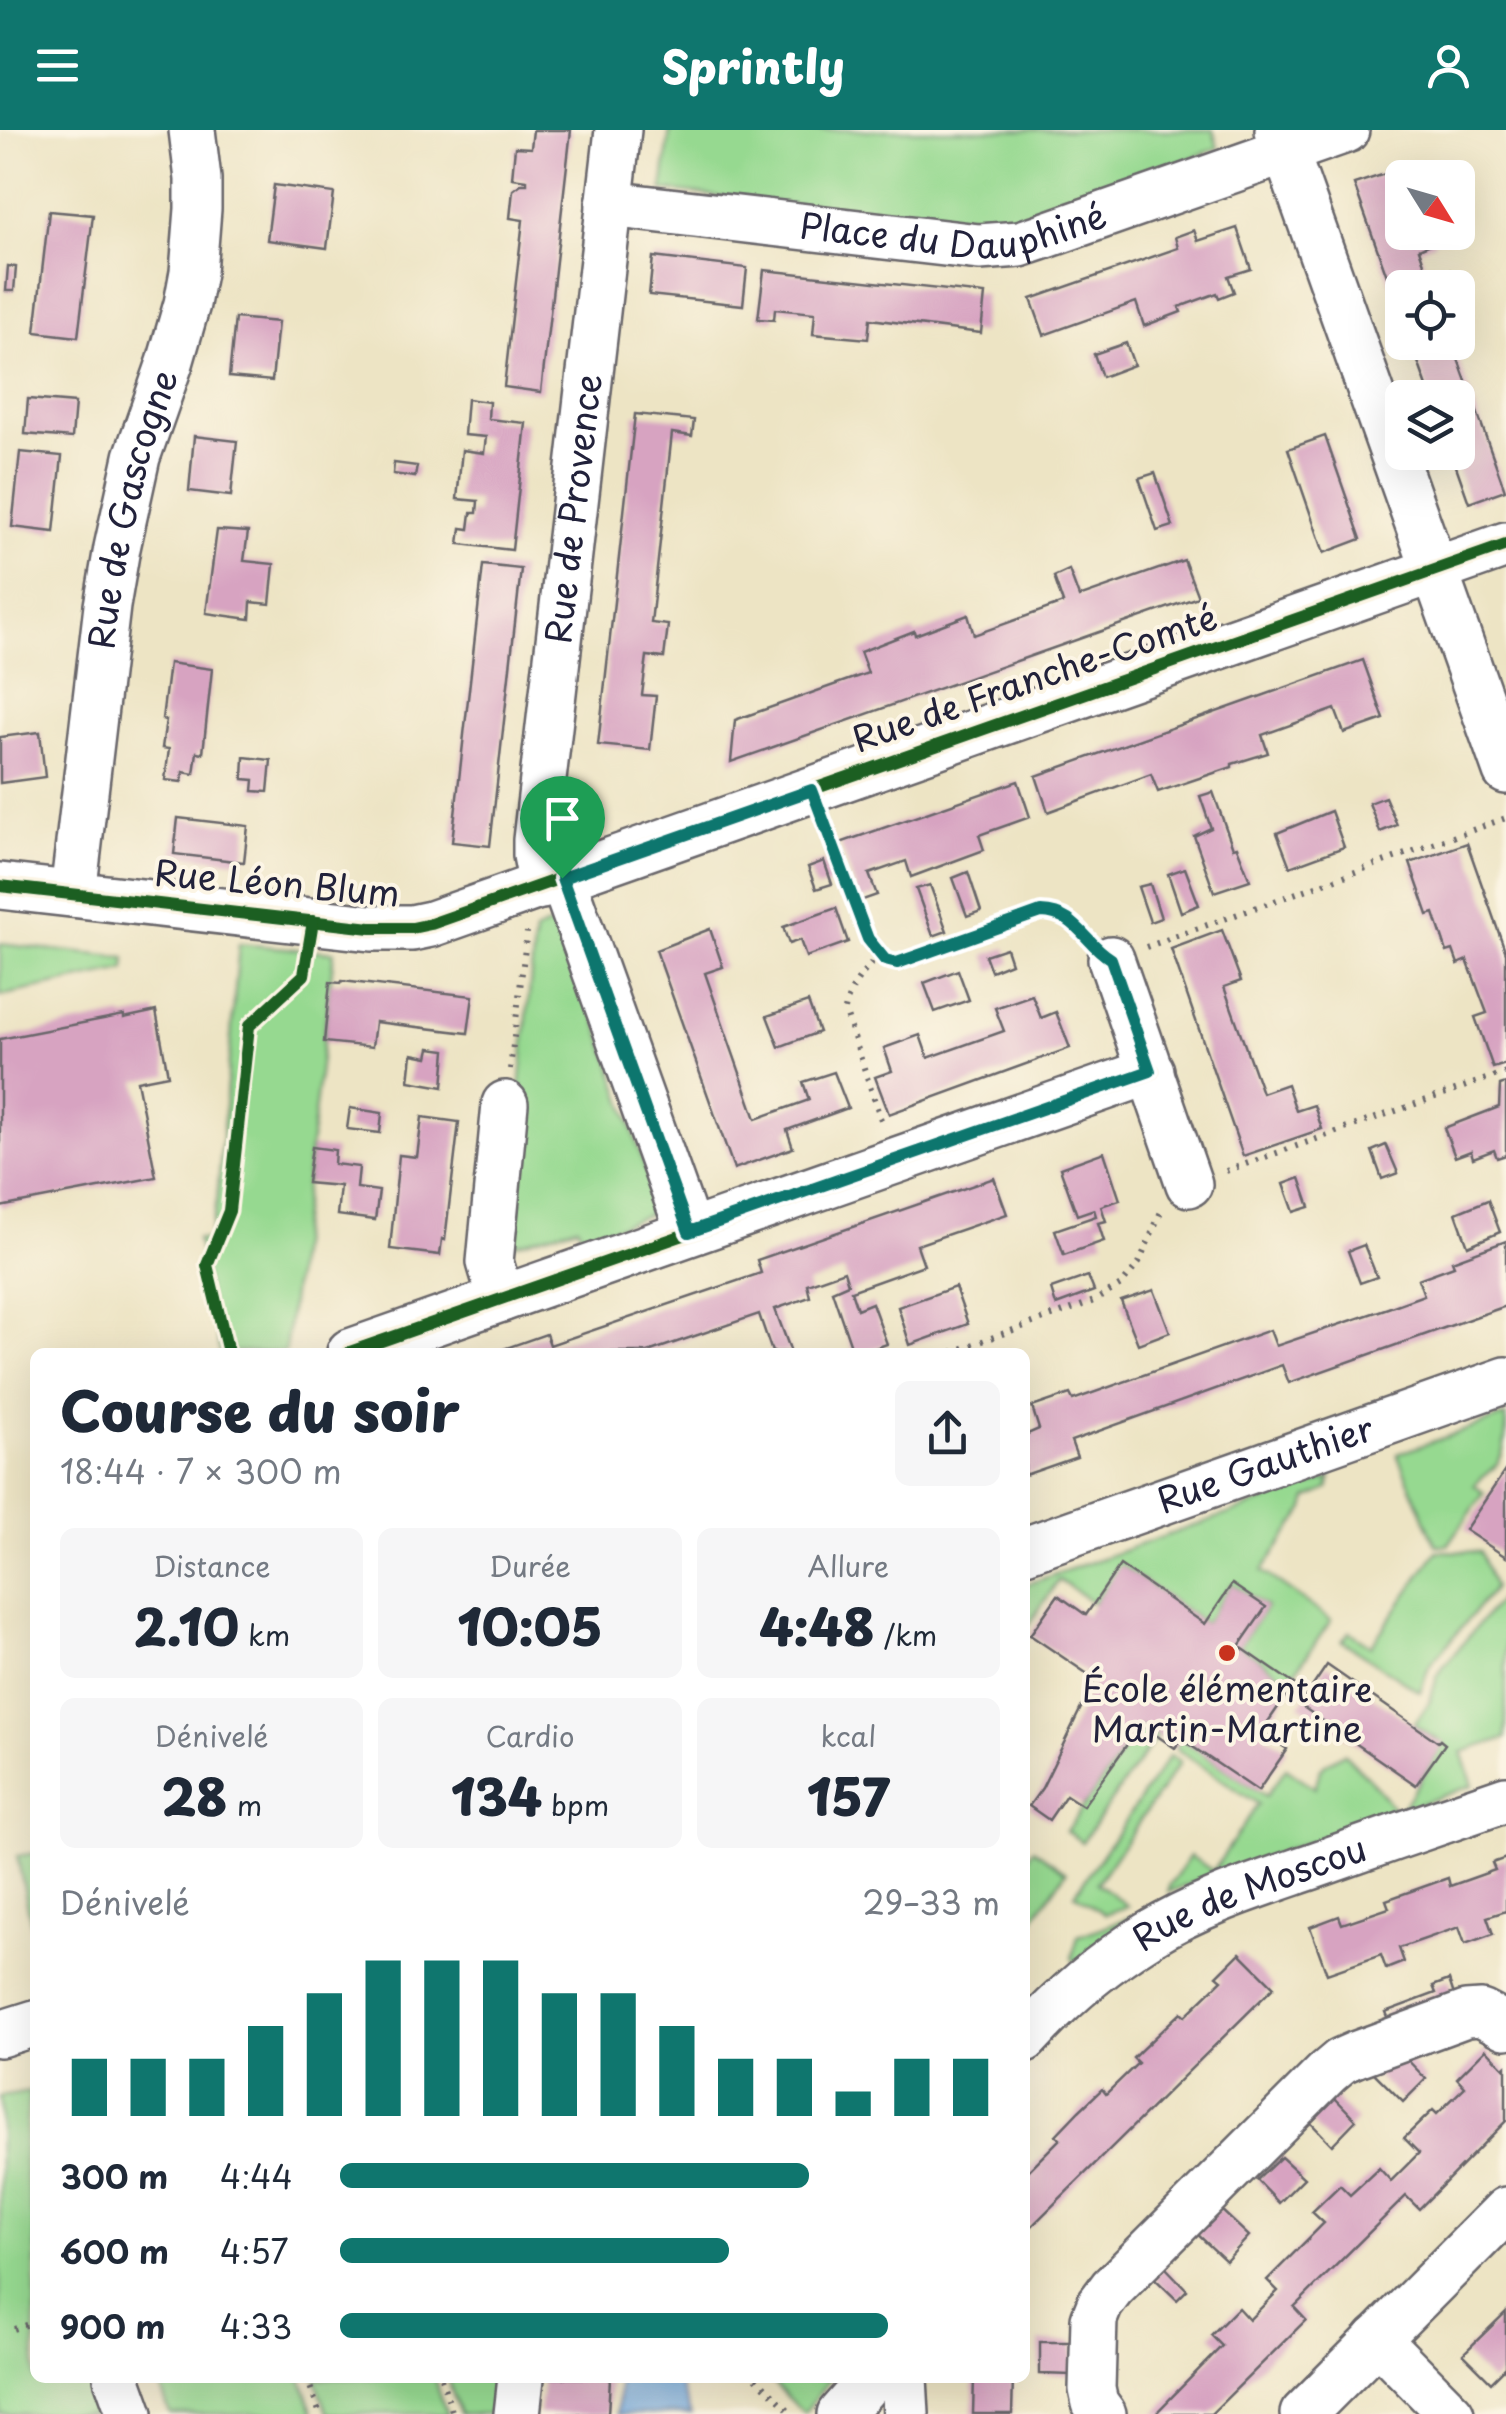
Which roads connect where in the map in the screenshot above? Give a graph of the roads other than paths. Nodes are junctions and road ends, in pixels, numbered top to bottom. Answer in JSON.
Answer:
{"nodes":[{"id":1,"x":192,"y":130,"type":"edge"},
{"id":2,"x":618,"y":130,"type":"edge"},
{"id":3,"x":1346,"y":130,"type":"edge"},
{"id":4,"x":1281,"y":140,"type":"edge"},
{"id":5,"x":609,"y":204,"type":"junction"},
{"id":6,"x":1506,"y":545,"type":"edge"},
{"id":7,"x":1434,"y":571,"type":"junction"},
{"id":8,"x":1506,"y":771,"type":"edge"},
{"id":9,"x":546,"y":884,"type":"junction"},
{"id":10,"x":0,"y":886,"type":"edge"},
{"id":11,"x":72,"y":894,"type":"junction"},
{"id":12,"x":1111,"y":959,"type":"road end"},
{"id":13,"x":1150,"y":1071,"type":"junction"},
{"id":14,"x":505,"y":1104,"type":"road end"},
{"id":15,"x":1189,"y":1184,"type":"road end"},
{"id":16,"x":689,"y":1232,"type":"junction"},
{"id":17,"x":501,"y":1299,"type":"junction"},
{"id":18,"x":361,"y":1348,"type":"edge"},
{"id":19,"x":1506,"y":1380,"type":"edge"},
{"id":20,"x":1030,"y":1548,"type":"edge"},
{"id":21,"x":1506,"y":1798,"type":"edge"},
{"id":22,"x":30,"y":2025,"type":"edge"},
{"id":23,"x":1506,"y":2026,"type":"edge"},
{"id":24,"x":0,"y":2034,"type":"edge"},
{"id":25,"x":1030,"y":2034,"type":"edge"},
{"id":26,"x":1506,"y":2210,"type":"edge"},
{"id":27,"x":1378,"y":2339,"type":"junction"},
{"id":28,"x":119,"y":2383,"type":"edge"},
{"id":29,"x":520,"y":2383,"type":"edge"},
{"id":30,"x":868,"y":2383,"type":"edge"},
{"id":31,"x":904,"y":2383,"type":"edge"},
{"id":32,"x":130,"y":2414,"type":"edge"},
{"id":33,"x":517,"y":2414,"type":"edge"},
{"id":34,"x":840,"y":2414,"type":"edge"},
{"id":35,"x":906,"y":2414,"type":"edge"},
{"id":36,"x":1102,"y":2414,"type":"edge"},
{"id":37,"x":1302,"y":2414,"type":"edge"},
{"id":38,"x":1451,"y":2414,"type":"edge"}],
"edges":[{"from":1,"to":11,"type":"street","name":"Rue de Gascogne"},
{"from":2,"to":5,"type":"street","name":"Rue de Provence"},
{"from":3,"to":4,"type":"street","name":"Place du Dauphiné"},
{"from":4,"to":5,"type":"street","name":"Place du Dauphiné"},
{"from":4,"to":7,"type":"street"},
{"from":5,"to":9,"type":"street","name":"Rue de Provence"},
{"from":6,"to":7,"type":"street","name":"Rue de Franche-Comté"},
{"from":7,"to":8,"type":"street"},
{"from":7,"to":9,"type":"street","name":"Rue de Franche-Comté"},
{"from":9,"to":11,"type":"street","name":"Rue Léon Blum"},
{"from":9,"to":16,"type":"street","name":"Rue de Provence"},
{"from":10,"to":11,"type":"street","name":"Rue Léon Blum"},
{"from":12,"to":13,"type":"street"},
{"from":13,"to":15,"type":"street"},
{"from":13,"to":16,"type":"street"},
{"from":14,"to":17,"type":"street"},
{"from":16,"to":17,"type":"street"},
{"from":17,"to":18,"type":"street"},
{"from":19,"to":20,"type":"street","name":"Rue Gauthier"},
{"from":21,"to":25,"type":"street","name":"Rue de Moscou"},
{"from":22,"to":24,"type":"street"},
{"from":23,"to":36,"type":"street"},
{"from":26,"to":27,"type":"street"},
{"from":27,"to":37,"type":"street"},
{"from":27,"to":38,"type":"street"},
{"from":28,"to":32,"type":"street"},
{"from":29,"to":33,"type":"street"},
{"from":30,"to":34,"type":"street"},
{"from":31,"to":35,"type":"street"}]}
